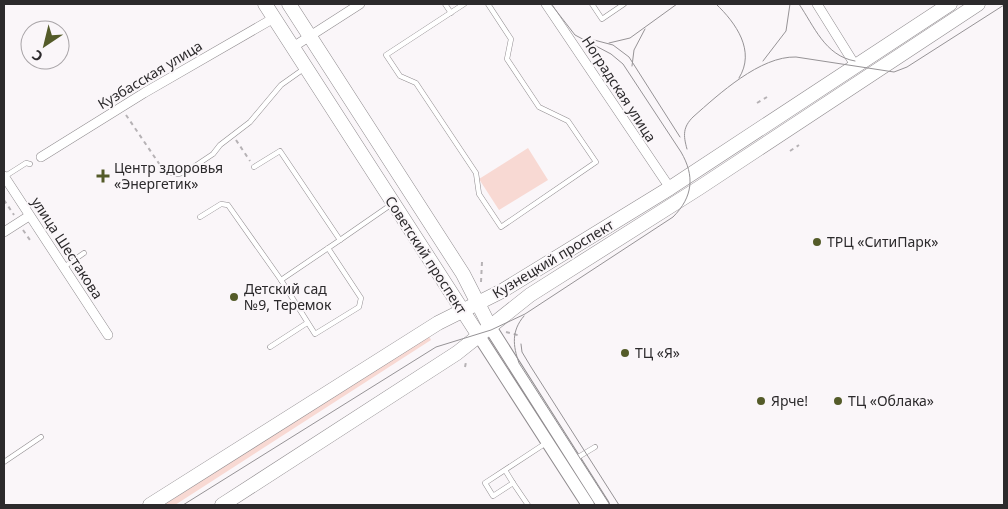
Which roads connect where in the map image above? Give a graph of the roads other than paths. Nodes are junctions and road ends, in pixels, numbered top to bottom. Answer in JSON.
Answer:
{"nodes":[{"id":1,"x":265,"y":4,"type":"edge"},
{"id":2,"x":289,"y":4,"type":"edge"},
{"id":3,"x":360,"y":4,"type":"edge"},
{"id":4,"x":445,"y":4,"type":"edge"},
{"id":5,"x":464,"y":4,"type":"edge"},
{"id":6,"x":488,"y":4,"type":"edge"},
{"id":7,"x":546,"y":4,"type":"edge"},
{"id":8,"x":592,"y":4,"type":"edge"},
{"id":9,"x":624,"y":4,"type":"edge"},
{"id":10,"x":817,"y":4,"type":"edge"},
{"id":11,"x":950,"y":4,"type":"edge"},
{"id":12,"x":978,"y":4,"type":"edge"},
{"id":13,"x":451,"y":13,"type":"junction"},
{"id":14,"x":274,"y":18,"type":"junction"},
{"id":15,"x":310,"y":36,"type":"junction"},
{"id":16,"x":293,"y":47,"type":"junction"},
{"id":17,"x":855,"y":65,"type":"junction"},
{"id":18,"x":306,"y":68,"type":"junction"},
{"id":19,"x":42,"y":157,"type":"dead end"},
{"id":20,"x":30,"y":164,"type":"dead end"},
{"id":21,"x":254,"y":167,"type":"road end"},
{"id":22,"x":164,"y":171,"type":"road end"},
{"id":23,"x":4,"y":177,"type":"edge"},
{"id":24,"x":670,"y":188,"type":"junction"},
{"id":25,"x":394,"y":203,"type":"junction"},
{"id":26,"x":30,"y":216,"type":"junction"},
{"id":27,"x":200,"y":217,"type":"dead end"},
{"id":28,"x":4,"y":232,"type":"edge"},
{"id":29,"x":340,"y":240,"type":"junction"},
{"id":30,"x":328,"y":248,"type":"junction"},
{"id":31,"x":84,"y":253,"type":"dead end"},
{"id":32,"x":63,"y":268,"type":"junction"},
{"id":33,"x":281,"y":280,"type":"junction"},
{"id":34,"x":479,"y":304,"type":"junction"},
{"id":35,"x":463,"y":312,"type":"junction"},
{"id":36,"x":307,"y":324,"type":"junction"},
{"id":37,"x":490,"y":326,"type":"junction"},
{"id":38,"x":108,"y":336,"type":"dead end"},
{"id":39,"x":479,"y":336,"type":"junction"},
{"id":40,"x":270,"y":347,"type":"dead end"},
{"id":41,"x":41,"y":437,"type":"dead end"},
{"id":42,"x":548,"y":442,"type":"junction"},
{"id":43,"x":595,"y":447,"type":"dead end"},
{"id":44,"x":574,"y":460,"type":"junction"},
{"id":45,"x":4,"y":462,"type":"edge"},
{"id":46,"x":505,"y":470,"type":"junction"},
{"id":47,"x":513,"y":483,"type":"junction"},
{"id":48,"x":150,"y":505,"type":"edge"},
{"id":49,"x":222,"y":505,"type":"edge"},
{"id":50,"x":528,"y":505,"type":"edge"},
{"id":51,"x":588,"y":505,"type":"edge"},
{"id":52,"x":603,"y":505,"type":"edge"}],
"edges":[{"from":1,"to":14,"type":"main road","name":"Советский проспект"},
{"from":2,"to":15,"type":"main road","name":"Советский проспект"},
{"from":3,"to":15,"type":"street"},
{"from":4,"to":13,"type":"lane"},
{"from":5,"to":13,"type":"lane"},
{"from":6,"to":13,"type":"lane"},
{"from":7,"to":24,"type":"street","name":"Ноградская улица"},
{"from":8,"to":9,"type":"lane"},
{"from":10,"to":17,"type":"street"},
{"from":11,"to":17,"type":"main road","name":"Кузнецкий проспект"},
{"from":12,"to":37,"type":"main road","name":"Кузнецкий проспект"},
{"from":14,"to":16,"type":"main road","name":"Советский проспект"},
{"from":14,"to":19,"type":"street","name":"Кузбасская улица"},
{"from":15,"to":16,"type":"street"},
{"from":15,"to":34,"type":"main road","name":"Советский проспект"},
{"from":16,"to":18,"type":"main road","name":"Советский проспект"},
{"from":17,"to":24,"type":"main road","name":"Кузнецкий проспект"},
{"from":18,"to":22,"type":"lane"},
{"from":18,"to":25,"type":"main road","name":"Советский проспект"},
{"from":20,"to":23,"type":"lane"},
{"from":21,"to":29,"type":"lane"},
{"from":23,"to":26,"type":"street","name":"улица Шестакова"},
{"from":24,"to":34,"type":"main road","name":"Кузнецкий проспект"},
{"from":25,"to":29,"type":"lane"},
{"from":25,"to":35,"type":"main road","name":"Советский проспект"},
{"from":26,"to":28,"type":"street"},
{"from":26,"to":32,"type":"street","name":"улица Шестакова"},
{"from":27,"to":33,"type":"lane"},
{"from":29,"to":30,"type":"lane"},
{"from":30,"to":33,"type":"lane"},
{"from":30,"to":36,"type":"lane"},
{"from":31,"to":32,"type":"lane"},
{"from":32,"to":38,"type":"street","name":"улица Шестакова"},
{"from":33,"to":36,"type":"lane"},
{"from":34,"to":35,"type":"main road","name":"Кузнецкий проспект"},
{"from":34,"to":37,"type":"main road","name":"Советский проспект"},
{"from":35,"to":39,"type":"main road","name":"Советский проспект"},
{"from":35,"to":48,"type":"main road","name":"Кузнецкий проспект"},
{"from":36,"to":40,"type":"lane"},
{"from":37,"to":39,"type":"main road","name":"Кузнецкий проспект"},
{"from":37,"to":44,"type":"main road","name":"Советский проспект"},
{"from":39,"to":42,"type":"main road","name":"Советский проспект"},
{"from":39,"to":49,"type":"main road","name":"Кузнецкий проспект"},
{"from":41,"to":45,"type":"lane"},
{"from":42,"to":46,"type":"lane"},
{"from":42,"to":51,"type":"main road","name":"Советский проспект"},
{"from":43,"to":44,"type":"lane"},
{"from":44,"to":52,"type":"main road","name":"Советский проспект"},
{"from":46,"to":47,"type":"lane"},
{"from":46,"to":47,"type":"lane"},
{"from":47,"to":50,"type":"lane"}]}
